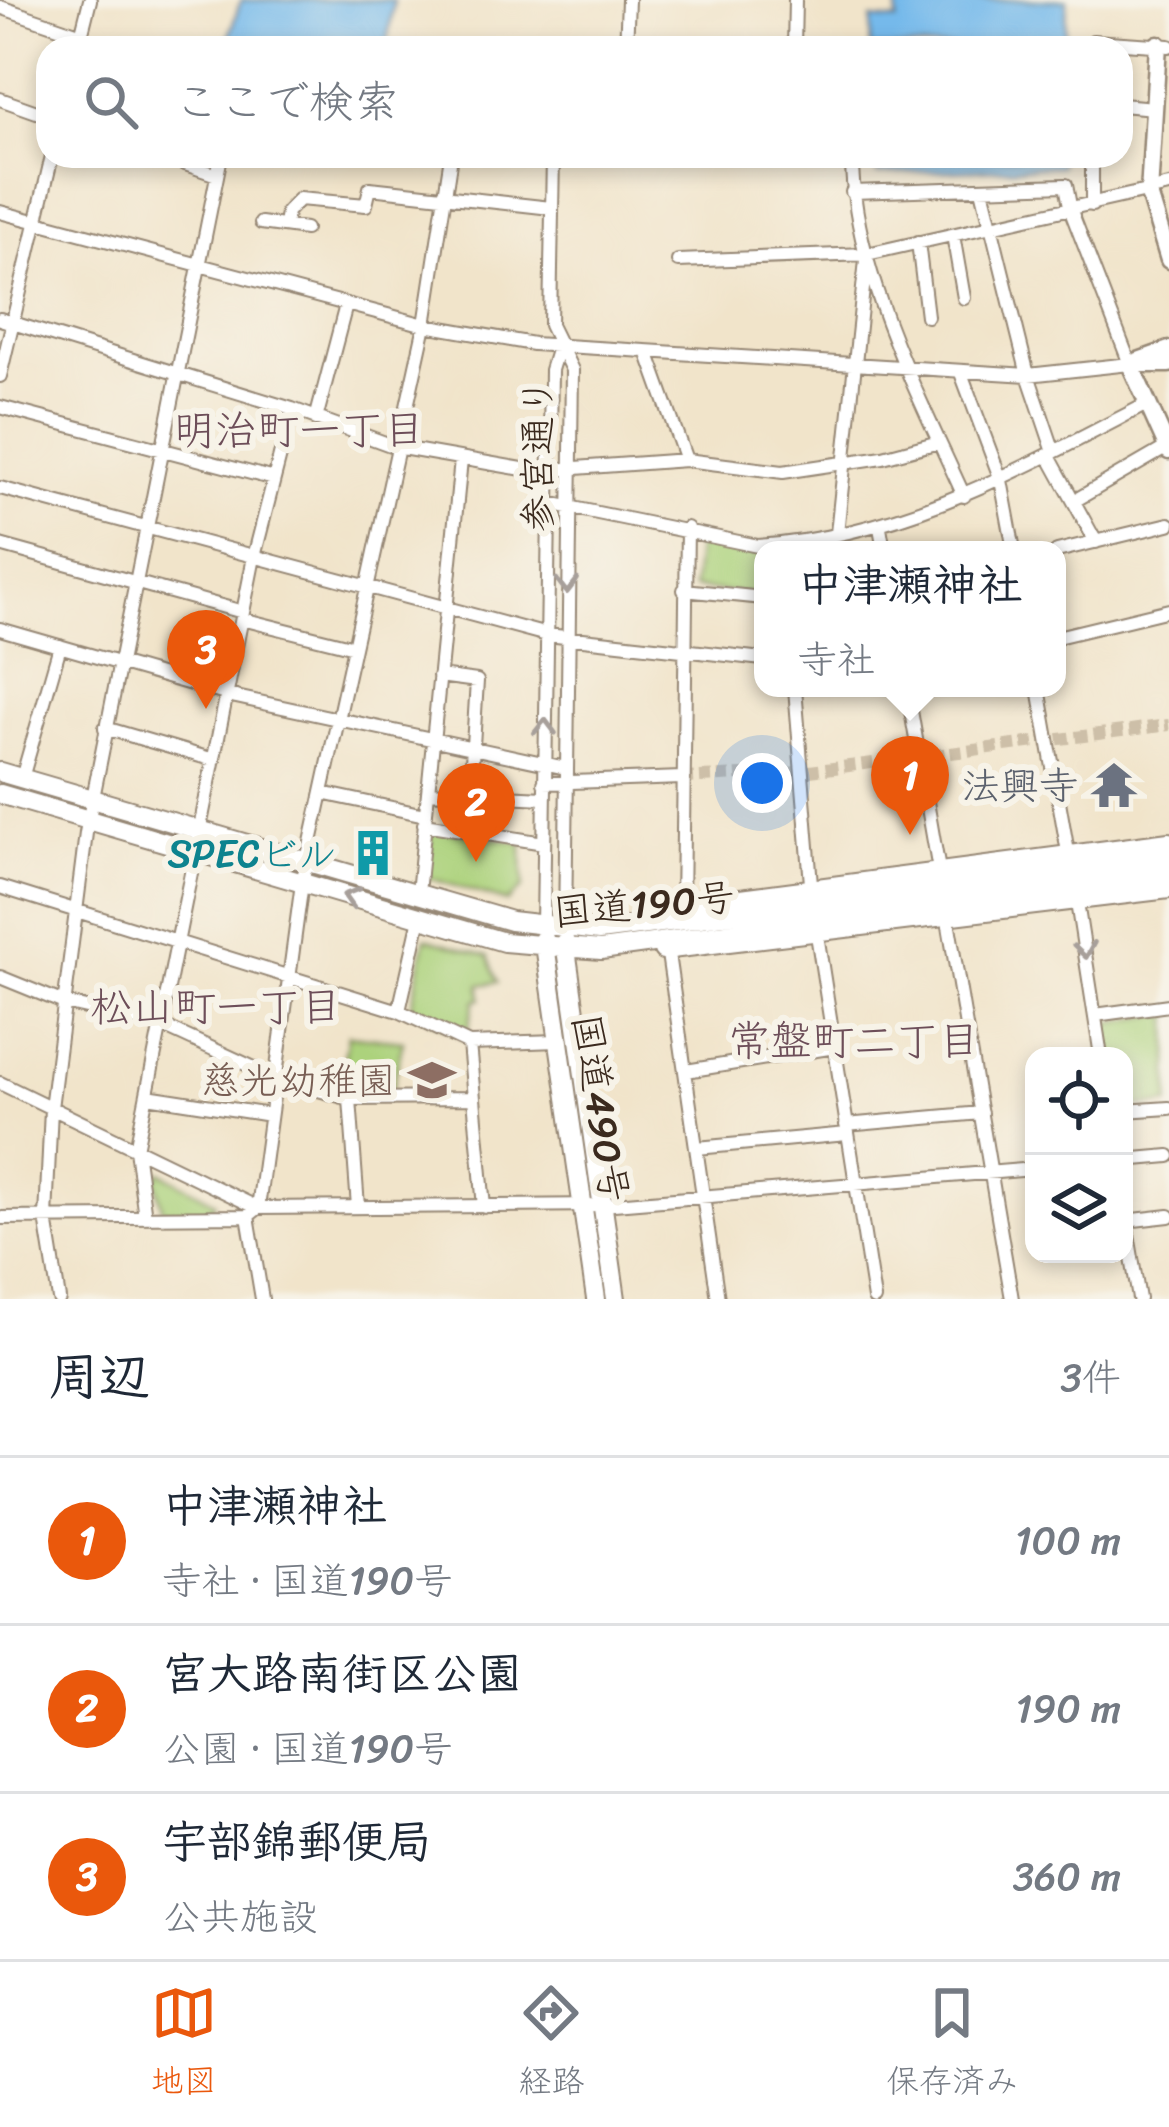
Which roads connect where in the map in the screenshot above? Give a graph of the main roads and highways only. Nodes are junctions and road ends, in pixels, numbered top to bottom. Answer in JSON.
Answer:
{"nodes":[{"id":1,"x":1163,"y":45,"type":"edge"},
{"id":2,"x":1169,"y":260,"type":"edge"},
{"id":3,"x":1169,"y":350,"type":"edge"},
{"id":4,"x":1130,"y":364,"type":"junction"},
{"id":5,"x":1169,"y":364,"type":"edge"},
{"id":6,"x":1168,"y":447,"type":"edge"},
{"id":7,"x":0,"y":772,"type":"edge"},
{"id":8,"x":0,"y":794,"type":"edge"},
{"id":9,"x":1169,"y":842,"type":"edge"},
{"id":10,"x":1169,"y":858,"type":"edge"},
{"id":11,"x":1169,"y":873,"type":"edge"},
{"id":12,"x":1073,"y":878,"type":"junction"},
{"id":13,"x":1169,"y":889,"type":"edge"},
{"id":14,"x":944,"y":894,"type":"junction"},
{"id":15,"x":814,"y":911,"type":"junction"},
{"id":16,"x":543,"y":927,"type":"joint"},
{"id":17,"x":675,"y":931,"type":"junction"},
{"id":18,"x":558,"y":944,"type":"junction"},
{"id":19,"x":592,"y":1206,"type":"junction"},
{"id":20,"x":596,"y":1299,"type":"edge"},
{"id":21,"x":616,"y":1299,"type":"edge"}],
"edges":[{"from":1,"to":2,"type":"main road"},
{"from":3,"to":4,"type":"main road"},
{"from":4,"to":5,"type":"main road"},
{"from":4,"to":6,"type":"main road"},
{"from":7,"to":16,"type":"highway","name":"国道190号"},
{"from":18,"to":8,"type":"highway","name":"国道190号","one_way":true},
{"from":9,"to":12,"type":"highway"},
{"from":10,"to":12,"type":"highway","name":"国道190号"},
{"from":11,"to":12,"type":"highway","name":"国道190号"},
{"from":12,"to":13,"type":"highway"},
{"from":12,"to":14,"type":"highway","name":"国道190号"},
{"from":12,"to":14,"type":"highway"},
{"from":14,"to":15,"type":"highway","name":"国道190号"},
{"from":14,"to":15,"type":"highway"},
{"from":15,"to":17,"type":"highway","name":"国道190号"},
{"from":15,"to":17,"type":"highway"},
{"from":16,"to":18,"type":"highway","name":"国道490号"},
{"from":17,"to":18,"type":"highway","name":"国道190号"},
{"from":18,"to":19,"type":"highway","name":"国道490号"},
{"from":18,"to":19,"type":"highway","name":"国道490号"},
{"from":19,"to":20,"type":"highway","name":"国道490号"},
{"from":19,"to":21,"type":"highway","name":"国道490号"}]}
